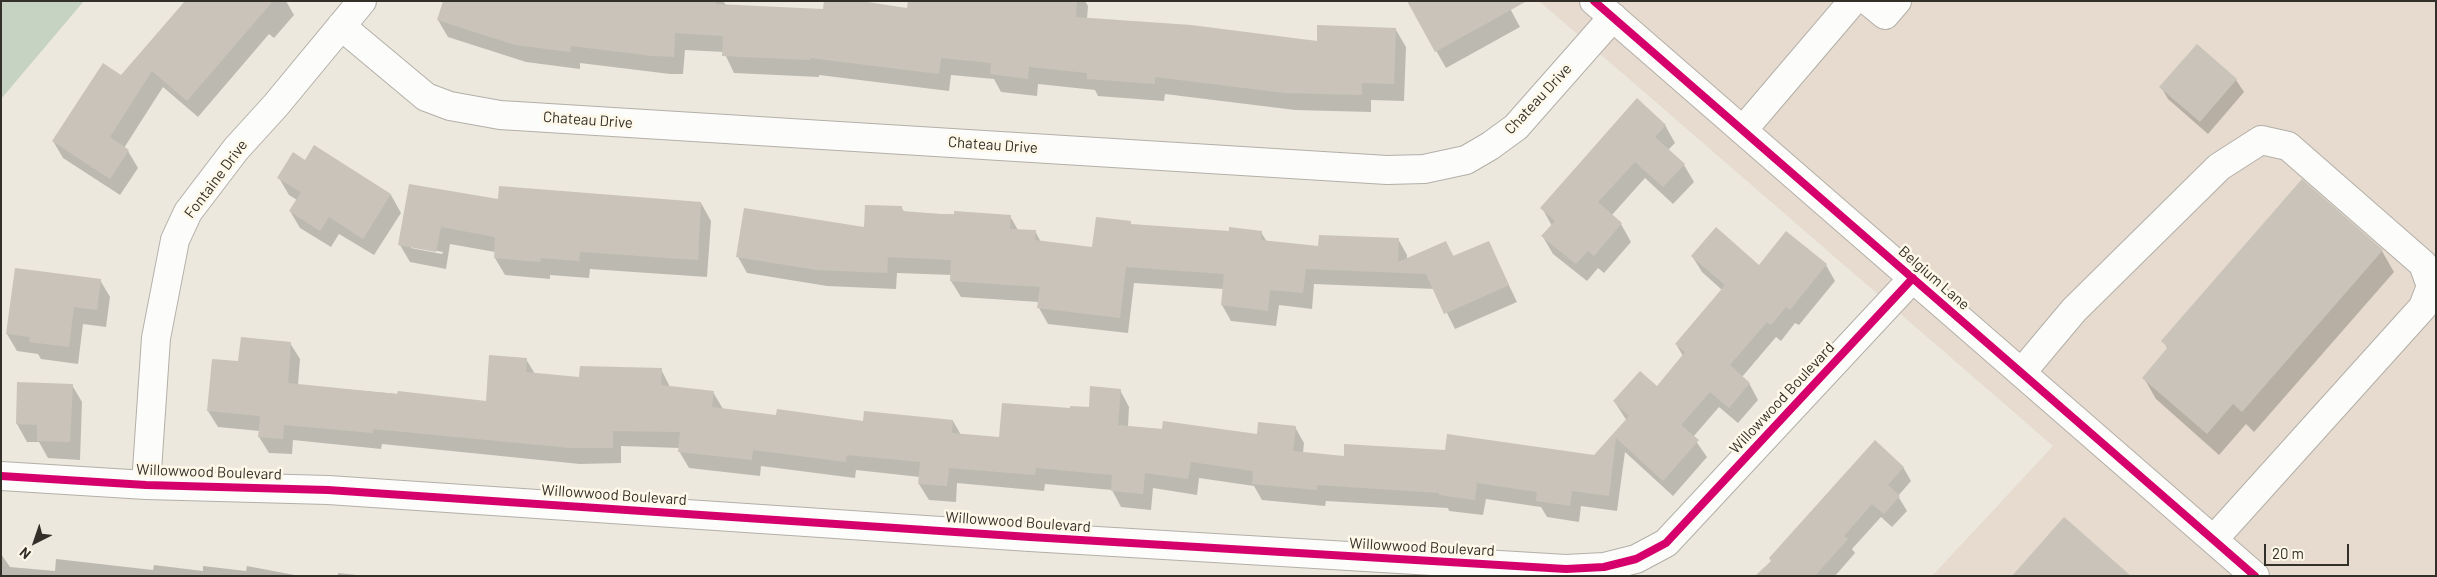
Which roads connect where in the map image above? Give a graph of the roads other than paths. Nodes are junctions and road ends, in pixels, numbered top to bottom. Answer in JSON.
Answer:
{"nodes":[{"id":1,"x":362,"y":1,"type":"edge"},
{"id":2,"x":1853,"y":1,"type":"edge"},
{"id":3,"x":1868,"y":1,"type":"edge"},
{"id":4,"x":1897,"y":1,"type":"edge"},
{"id":5,"x":1603,"y":9,"type":"edge"},
{"id":6,"x":341,"y":26,"type":"junction"},
{"id":7,"x":1743,"y":130,"type":"junction"},
{"id":8,"x":1913,"y":278,"type":"junction"},
{"id":9,"x":2022,"y":372,"type":"junction"},
{"id":10,"x":1,"y":476,"type":"edge"},
{"id":11,"x":146,"y":485,"type":"junction"},
{"id":12,"x":2214,"y":539,"type":"junction"},
{"id":13,"x":2255,"y":576,"type":"edge"}],
"edges":[{"from":1,"to":6,"type":"street","name":"Fontaine Drive"},
{"from":2,"to":7,"type":"street"},
{"from":3,"to":4,"type":"street"},
{"from":5,"to":6,"type":"street","name":"Chateau Drive"},
{"from":5,"to":7,"type":"street","name":"Belgium Lane"},
{"from":6,"to":11,"type":"street","name":"Fontaine Drive"},
{"from":7,"to":8,"type":"street","name":"Belgium Lane"},
{"from":8,"to":9,"type":"street","name":"Belgium Lane"},
{"from":8,"to":11,"type":"street","name":"Willowwood Boulevard"},
{"from":9,"to":12,"type":"street","name":"Belgium Lane"},
{"from":9,"to":12,"type":"street"},
{"from":10,"to":11,"type":"street","name":"Willowwood Boulevard"},
{"from":12,"to":13,"type":"street","name":"Belgium Lane"}]}
